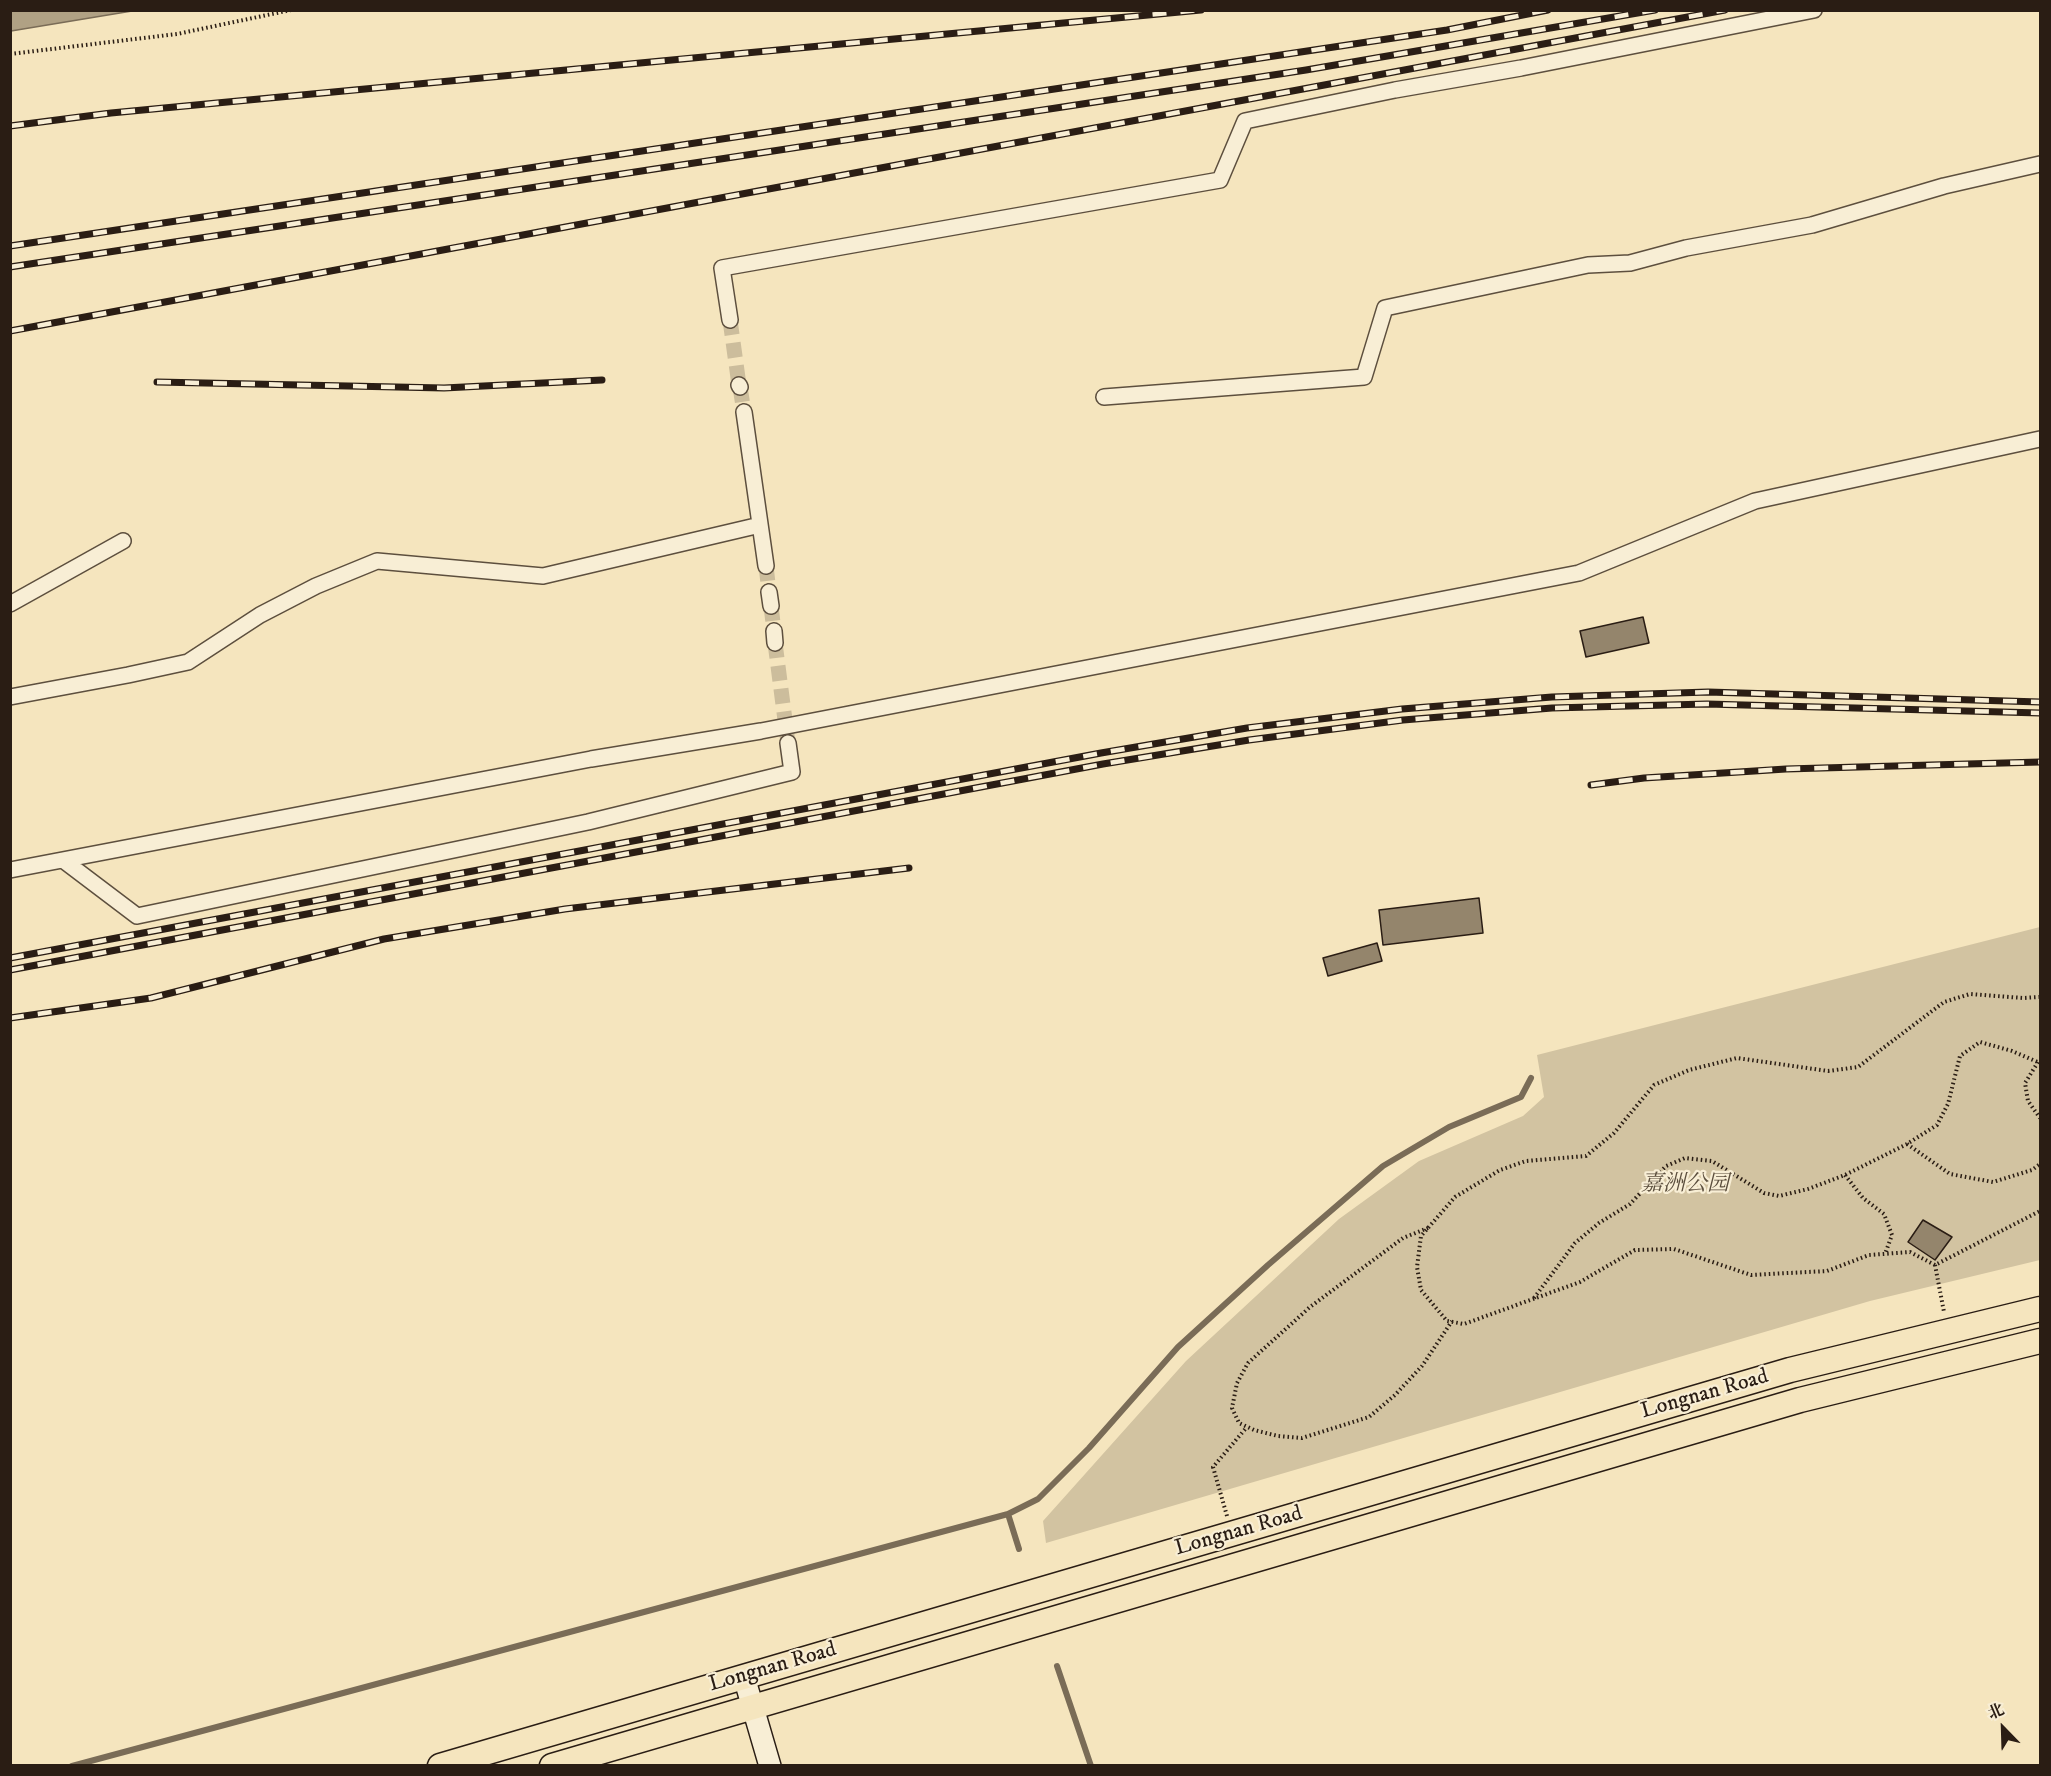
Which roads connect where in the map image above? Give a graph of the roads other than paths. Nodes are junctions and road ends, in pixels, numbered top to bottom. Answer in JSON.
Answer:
{"nodes":[{"id":1,"x":1814,"y":10,"type":"edge"},
{"id":2,"x":2040,"y":164,"type":"edge"},
{"id":3,"x":730,"y":320,"type":"tunnel mouth"},
{"id":4,"x":1104,"y":397,"type":"dead end"},
{"id":5,"x":744,"y":412,"type":"tunnel mouth"},
{"id":6,"x":2040,"y":439,"type":"edge"},
{"id":7,"x":760,"y":525,"type":"junction"},
{"id":8,"x":123,"y":541,"type":"dead end"},
{"id":9,"x":766,"y":566,"type":"tunnel mouth"},
{"id":10,"x":11,"y":602,"type":"edge"},
{"id":11,"x":10,"y":697,"type":"edge"},
{"id":12,"x":788,"y":743,"type":"tunnel mouth"},
{"id":13,"x":63,"y":860,"type":"junction"},
{"id":14,"x":10,"y":870,"type":"edge"},
{"id":15,"x":2040,"y":1308,"type":"edge"},
{"id":16,"x":2040,"y":1341,"type":"edge"},
{"id":17,"x":744,"y":1677,"type":"junction"},
{"id":18,"x":753,"y":1707,"type":"junction"},
{"id":19,"x":440,"y":1766,"type":"edge"},
{"id":20,"x":552,"y":1766,"type":"edge"},
{"id":21,"x":770,"y":1766,"type":"edge"}],
"edges":[{"from":1,"to":3,"type":"street"},
{"from":2,"to":4,"type":"street"},
{"from":5,"to":7,"type":"street"},
{"from":6,"to":13,"type":"street"},
{"from":7,"to":9,"type":"street"},
{"from":7,"to":11,"type":"street"},
{"from":8,"to":10,"type":"street"},
{"from":12,"to":13,"type":"street"},
{"from":13,"to":14,"type":"street"},
{"from":15,"to":17,"type":"main road","name":"Longnan Road"},
{"from":16,"to":18,"type":"main road","name":"Longnan Road"},
{"from":17,"to":18,"type":"street"},
{"from":17,"to":19,"type":"main road","name":"Longnan Road"},
{"from":18,"to":20,"type":"main road","name":"Longnan Road"},
{"from":18,"to":21,"type":"street"}]}
